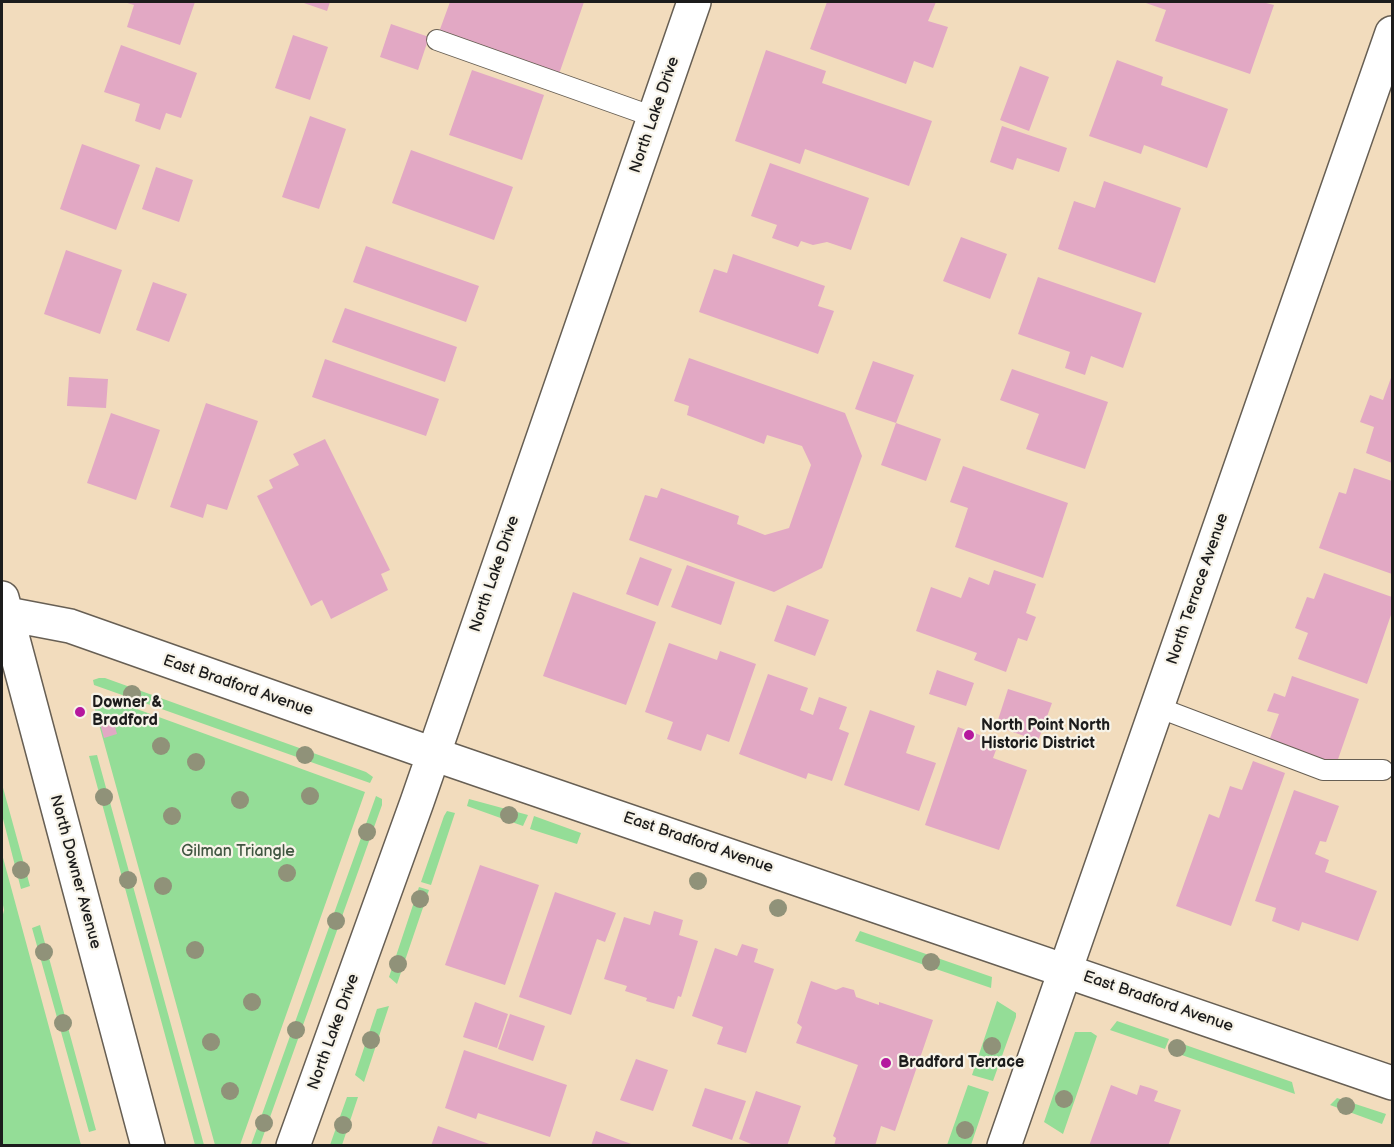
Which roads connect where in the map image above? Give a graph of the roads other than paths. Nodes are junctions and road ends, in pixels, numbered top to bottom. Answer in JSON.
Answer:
{"nodes":[{"id":1,"x":694,"y":2,"type":"edge"},
{"id":2,"x":1392,"y":33,"type":"edge"},
{"id":3,"x":437,"y":40,"type":"dead end"},
{"id":4,"x":654,"y":117,"type":"junction"},
{"id":5,"x":3,"y":608,"type":"edge"},
{"id":6,"x":1157,"y":707,"type":"junction"},
{"id":7,"x":433,"y":754,"type":"junction"},
{"id":8,"x":1383,"y":770,"type":"dead end"},
{"id":9,"x":1066,"y":970,"type":"junction"},
{"id":10,"x":1392,"y":1083,"type":"edge"},
{"id":11,"x":148,"y":1146,"type":"edge"},
{"id":12,"x":293,"y":1146,"type":"edge"},
{"id":13,"x":1004,"y":1146,"type":"edge"}],
"edges":[{"from":1,"to":4,"type":"street","name":"North Lake Drive"},
{"from":2,"to":6,"type":"street","name":"North Terrace Avenue"},
{"from":3,"to":4,"type":"lane"},
{"from":4,"to":7,"type":"street","name":"North Lake Drive"},
{"from":5,"to":7,"type":"street","name":"East Bradford Avenue"},
{"from":5,"to":11,"type":"street","name":"North Downer Avenue"},
{"from":6,"to":8,"type":"lane"},
{"from":6,"to":9,"type":"street","name":"North Terrace Avenue"},
{"from":7,"to":9,"type":"street","name":"East Bradford Avenue"},
{"from":7,"to":12,"type":"street","name":"North Lake Drive"},
{"from":9,"to":10,"type":"street","name":"East Bradford Avenue"},
{"from":9,"to":13,"type":"street","name":"North Terrace Avenue"}]}
